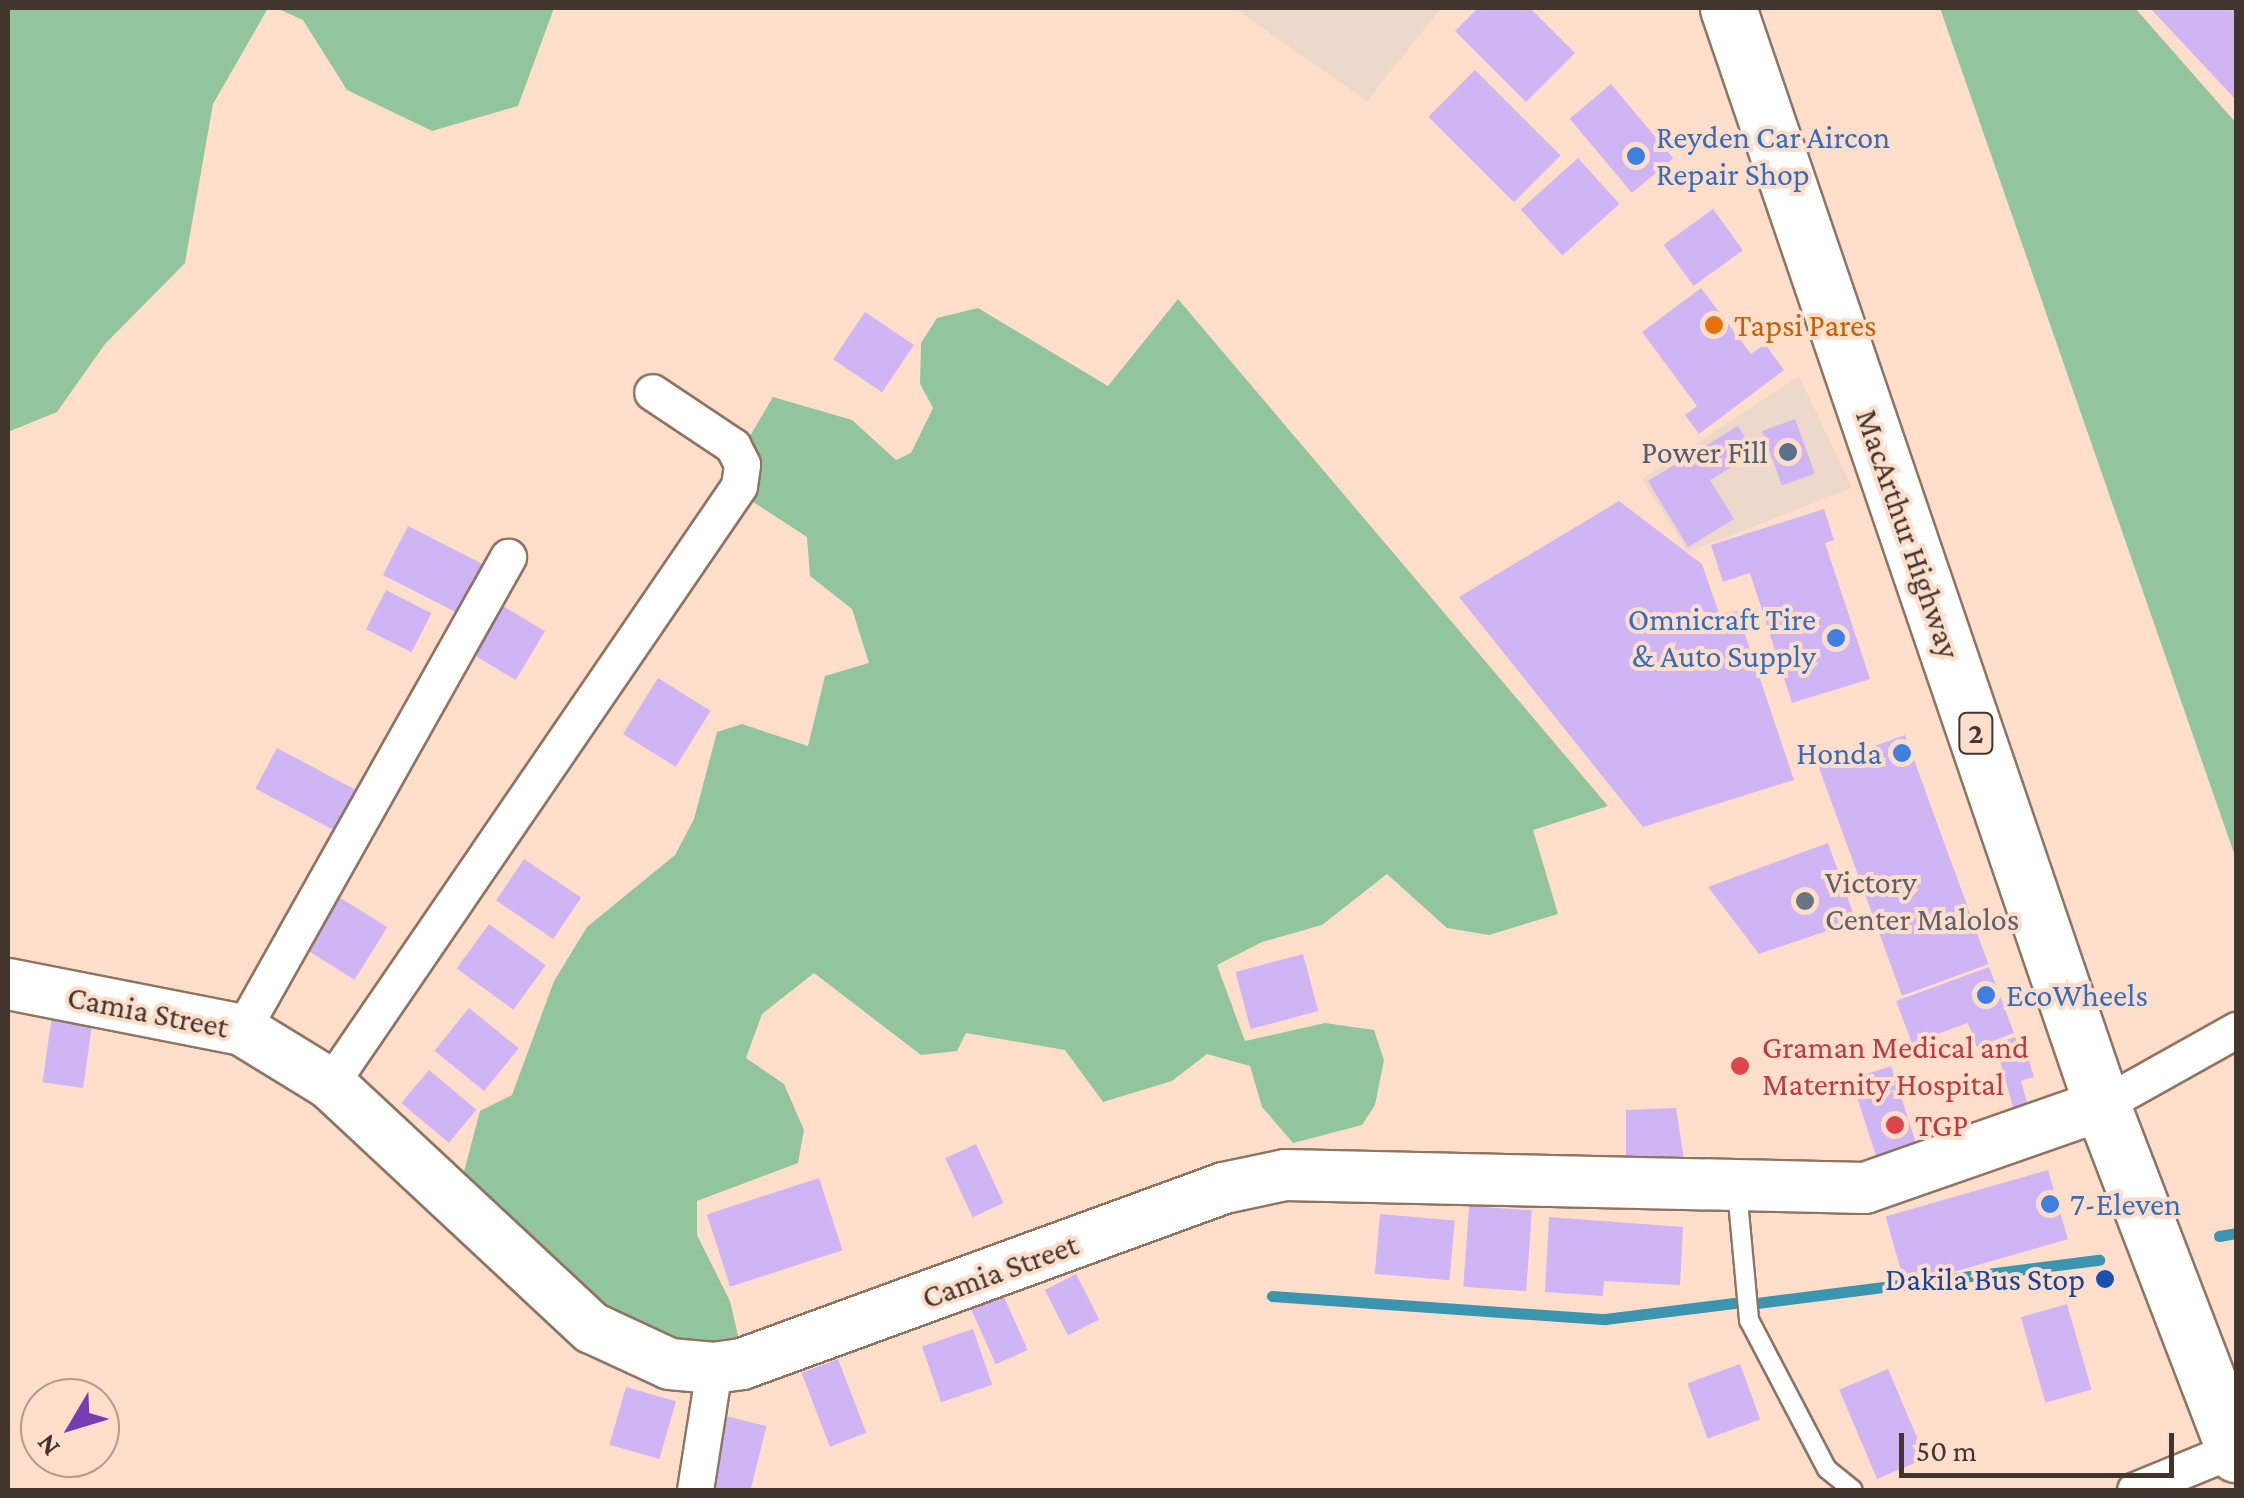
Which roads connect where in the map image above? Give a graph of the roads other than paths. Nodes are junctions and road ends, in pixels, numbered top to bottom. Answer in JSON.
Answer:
{"nodes":[{"id":1,"x":1728,"y":8,"type":"edge"},
{"id":2,"x":652,"y":392,"type":"dead end"},
{"id":3,"x":508,"y":557,"type":"dead end"},
{"id":4,"x":8,"y":984,"type":"edge"},
{"id":5,"x":242,"y":1030,"type":"junction"},
{"id":6,"x":2236,"y":1030,"type":"edge"},
{"id":7,"x":330,"y":1084,"type":"junction"},
{"id":8,"x":2102,"y":1105,"type":"junction"},
{"id":9,"x":1737,"y":1184,"type":"junction"},
{"id":10,"x":714,"y":1368,"type":"junction"},
{"id":11,"x":2236,"y":1452,"type":"edge"},
{"id":12,"x":695,"y":1490,"type":"edge"},
{"id":13,"x":1853,"y":1490,"type":"edge"},
{"id":14,"x":2135,"y":1490,"type":"edge"}],
"edges":[{"from":1,"to":8,"type":"highway","name":"MacArthur Highway","number":"2"},
{"from":2,"to":7,"type":"street"},
{"from":3,"to":5,"type":"street"},
{"from":4,"to":5,"type":"street","name":"Camia Street"},
{"from":5,"to":7,"type":"street","name":"Camia Street"},
{"from":6,"to":8,"type":"street"},
{"from":7,"to":10,"type":"street","name":"Camia Street"},
{"from":8,"to":9,"type":"street","name":"Camia Street"},
{"from":8,"to":11,"type":"highway","name":"MacArthur Highway","number":"2"},
{"from":9,"to":10,"type":"street","name":"Camia Street"},
{"from":9,"to":13,"type":"lane"},
{"from":10,"to":12,"type":"street"},
{"from":11,"to":14,"type":"street"}]}
